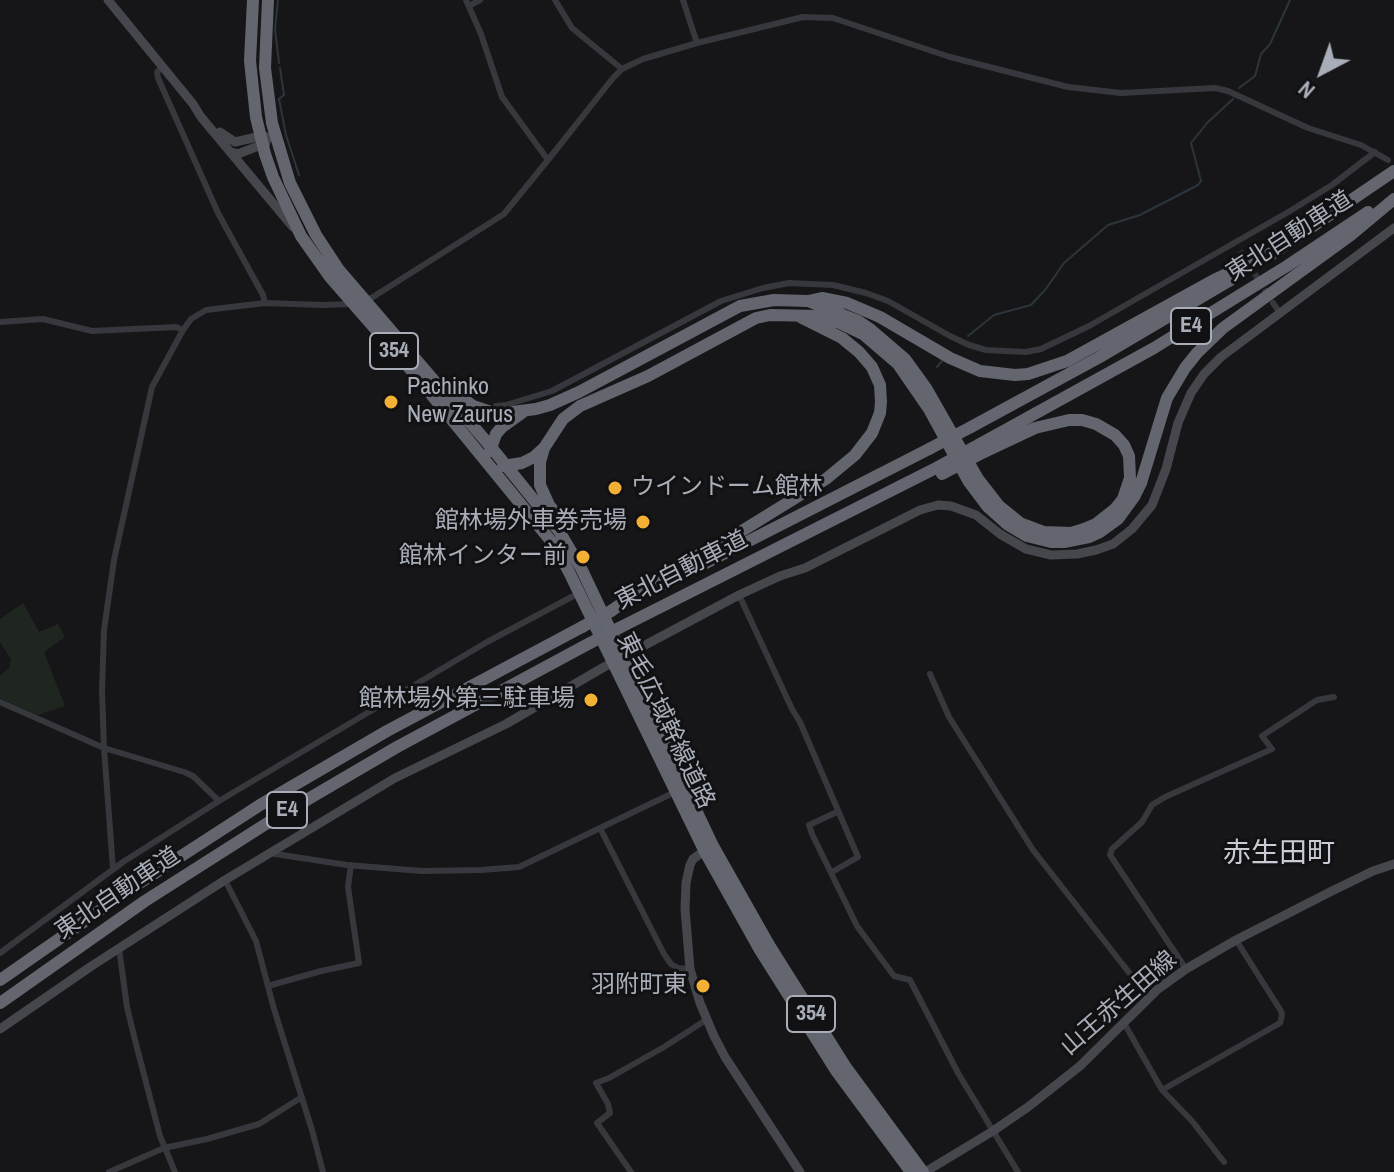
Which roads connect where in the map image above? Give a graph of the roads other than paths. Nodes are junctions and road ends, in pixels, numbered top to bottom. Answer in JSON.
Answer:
{"nodes":[{"id":1,"x":108,"y":0,"type":"edge"},
{"id":2,"x":253,"y":0,"type":"edge"},
{"id":3,"x":268,"y":0,"type":"edge"},
{"id":4,"x":480,"y":0,"type":"edge"},
{"id":5,"x":555,"y":0,"type":"edge"},
{"id":6,"x":683,"y":0,"type":"edge"},
{"id":7,"x":468,"y":3,"type":"edge"},
{"id":8,"x":697,"y":43,"type":"junction"},
{"id":9,"x":162,"y":67,"type":"junction"},
{"id":10,"x":622,"y":69,"type":"junction"},
{"id":11,"x":193,"y":104,"type":"junction"},
{"id":12,"x":276,"y":138,"type":"junction"},
{"id":13,"x":262,"y":140,"type":"junction"},
{"id":14,"x":230,"y":150,"type":"junction"},
{"id":15,"x":1375,"y":152,"type":"junction"},
{"id":16,"x":548,"y":160,"type":"junction"},
{"id":17,"x":1391,"y":166,"type":"edge"},
{"id":18,"x":1394,"y":197,"type":"edge"},
{"id":19,"x":1394,"y":228,"type":"edge"},
{"id":20,"x":301,"y":236,"type":"junction"},
{"id":21,"x":1234,"y":242,"type":"junction"},
{"id":22,"x":1278,"y":250,"type":"junction"},
{"id":23,"x":1240,"y":251,"type":"tunnel mouth"},
{"id":24,"x":808,"y":301,"type":"junction"},
{"id":25,"x":360,"y":302,"type":"junction"},
{"id":26,"x":265,"y":303,"type":"junction"},
{"id":27,"x":1273,"y":303,"type":"tunnel mouth"},
{"id":28,"x":1280,"y":313,"type":"junction"},
{"id":29,"x":797,"y":316,"type":"junction"},
{"id":30,"x":0,"y":322,"type":"edge"},
{"id":31,"x":183,"y":330,"type":"junction"},
{"id":32,"x":420,"y":365,"type":"junction"},
{"id":33,"x":496,"y":406,"type":"dead end"},
{"id":34,"x":523,"y":412,"type":"junction"},
{"id":35,"x":491,"y":447,"type":"junction"},
{"id":36,"x":544,"y":448,"type":"junction"},
{"id":37,"x":982,"y":448,"type":"junction"},
{"id":38,"x":489,"y":464,"type":"junction"},
{"id":39,"x":507,"y":466,"type":"junction"},
{"id":40,"x":581,"y":568,"type":"junction"},
{"id":41,"x":579,"y":593,"type":"junction"},
{"id":42,"x":739,"y":595,"type":"junction"},
{"id":43,"x":611,"y":611,"type":"junction"},
{"id":44,"x":618,"y":660,"type":"junction"},
{"id":45,"x":930,"y":674,"type":"dead end"},
{"id":46,"x":1334,"y":697,"type":"dead end"},
{"id":47,"x":0,"y":702,"type":"edge"},
{"id":48,"x":104,"y":748,"type":"junction"},
{"id":49,"x":675,"y":792,"type":"junction"},
{"id":50,"x":219,"y":801,"type":"junction"},
{"id":51,"x":837,"y":812,"type":"junction"},
{"id":52,"x":600,"y":828,"type":"junction"},
{"id":53,"x":709,"y":848,"type":"junction"},
{"id":54,"x":267,"y":853,"type":"junction"},
{"id":55,"x":1394,"y":864,"type":"edge"},
{"id":56,"x":351,"y":865,"type":"junction"},
{"id":57,"x":113,"y":869,"type":"junction"},
{"id":58,"x":832,"y":872,"type":"junction"},
{"id":59,"x":225,"y":880,"type":"junction"},
{"id":60,"x":1236,"y":940,"type":"junction"},
{"id":61,"x":119,"y":948,"type":"junction"},
{"id":62,"x":0,"y":953,"type":"edge"},
{"id":63,"x":690,"y":969,"type":"junction"},
{"id":64,"x":1186,"y":969,"type":"junction"},
{"id":65,"x":0,"y":980,"type":"edge"},
{"id":66,"x":268,"y":986,"type":"junction"},
{"id":67,"x":1149,"y":998,"type":"junction"},
{"id":68,"x":0,"y":1003,"type":"edge"},
{"id":69,"x":706,"y":1020,"type":"junction"},
{"id":70,"x":1124,"y":1023,"type":"junction"},
{"id":71,"x":0,"y":1029,"type":"edge"},
{"id":72,"x":1162,"y":1090,"type":"junction"},
{"id":73,"x":302,"y":1097,"type":"junction"},
{"id":74,"x":993,"y":1131,"type":"junction"},
{"id":75,"x":164,"y":1148,"type":"junction"},
{"id":76,"x":1224,"y":1162,"type":"dead end"},
{"id":77,"x":109,"y":1172,"type":"edge"},
{"id":78,"x":175,"y":1172,"type":"edge"},
{"id":79,"x":323,"y":1172,"type":"edge"},
{"id":80,"x":631,"y":1172,"type":"edge"},
{"id":81,"x":800,"y":1172,"type":"edge"},
{"id":82,"x":911,"y":1172,"type":"edge"},
{"id":83,"x":924,"y":1172,"type":"edge"},
{"id":84,"x":1018,"y":1172,"type":"edge"}],
"edges":[{"from":1,"to":9,"type":"street"},
{"from":2,"to":13,"type":"highway","name":"東毛広域幹線道路","number":"354"},
{"from":3,"to":12,"type":"highway","name":"東毛広域幹線道路","number":"354"},
{"from":4,"to":7,"type":"street"},
{"from":5,"to":10,"type":"street"},
{"from":6,"to":8,"type":"street"},
{"from":7,"to":16,"type":"street"},
{"from":8,"to":10,"type":"street"},
{"from":8,"to":15,"type":"street"},
{"from":9,"to":11,"type":"street"},
{"from":9,"to":26,"type":"street"},
{"from":10,"to":16,"type":"street"},
{"from":11,"to":13,"type":"street"},
{"from":11,"to":14,"type":"street"},
{"from":12,"to":13,"type":"street"},
{"from":12,"to":25,"type":"highway","name":"東毛広域幹線道路","number":"354"},
{"from":13,"to":14,"type":"street"},
{"from":13,"to":20,"type":"highway","name":"東毛広域幹線道路","number":"354"},
{"from":14,"to":20,"type":"street"},
{"from":15,"to":17,"type":"street"},
{"from":15,"to":21,"type":"street"},
{"from":16,"to":25,"type":"street"},
{"from":17,"to":22,"type":"highway","name":"東北自動車道","number":"E4"},
{"from":18,"to":29,"type":"highway"},
{"from":18,"to":37,"type":"highway","name":"東北自動車道","number":"E4"},
{"from":19,"to":28,"type":"street"},
{"from":20,"to":25,"type":"highway","name":"東毛広域幹線道路","number":"354"},
{"from":21,"to":23,"type":"street"},
{"from":21,"to":33,"type":"street"},
{"from":22,"to":24,"type":"highway"},
{"from":22,"to":43,"type":"highway","name":"東北自動車道","number":"E4","bridge":true},
{"from":24,"to":34,"type":"highway"},
{"from":24,"to":37,"type":"highway"},
{"from":25,"to":26,"type":"street"},
{"from":25,"to":32,"type":"highway","name":"東毛広域幹線道路","number":"354"},
{"from":25,"to":38,"type":"highway","name":"東毛広域幹線道路","number":"354"},
{"from":26,"to":31,"type":"street"},
{"from":27,"to":28,"type":"street"},
{"from":28,"to":42,"type":"street"},
{"from":29,"to":36,"type":"highway"},
{"from":29,"to":43,"type":"highway"},
{"from":30,"to":31,"type":"street"},
{"from":31,"to":48,"type":"street"},
{"from":32,"to":34,"type":"highway"},
{"from":32,"to":35,"type":"highway","name":"東毛広域幹線道路","number":"354"},
{"from":34,"to":35,"type":"highway"},
{"from":35,"to":38,"type":"highway"},
{"from":35,"to":39,"type":"highway","name":"東毛広域幹線道路","number":"354"},
{"from":36,"to":39,"type":"highway"},
{"from":36,"to":40,"type":"highway"},
{"from":37,"to":68,"type":"highway","name":"東北自動車道","number":"E4","bridge":true},
{"from":38,"to":39,"type":"highway"},
{"from":38,"to":41,"type":"highway","name":"東毛広域幹線道路","number":"354"},
{"from":39,"to":40,"type":"highway","name":"東毛広域幹線道路","number":"354"},
{"from":40,"to":44,"type":"highway","name":"東毛広域幹線道路","number":"354"},
{"from":41,"to":44,"type":"highway","name":"東毛広域幹線道路","number":"354"},
{"from":41,"to":50,"type":"street"},
{"from":42,"to":44,"type":"street"},
{"from":42,"to":51,"type":"street"},
{"from":43,"to":65,"type":"highway","name":"東北自動車道","number":"E4","bridge":true},
{"from":44,"to":49,"type":"highway","name":"東毛広域幹線道路","number":"354"},
{"from":44,"to":53,"type":"highway","name":"東毛広域幹線道路","number":"354"},
{"from":44,"to":54,"type":"street"},
{"from":45,"to":67,"type":"street"},
{"from":46,"to":64,"type":"street"},
{"from":47,"to":48,"type":"street"},
{"from":48,"to":50,"type":"street"},
{"from":48,"to":57,"type":"street"},
{"from":49,"to":52,"type":"street"},
{"from":49,"to":53,"type":"highway","name":"東毛広域幹線道路","number":"354"},
{"from":50,"to":57,"type":"street"},
{"from":51,"to":58,"type":"street"},
{"from":51,"to":58,"type":"street"},
{"from":52,"to":56,"type":"street"},
{"from":52,"to":63,"type":"street"},
{"from":53,"to":63,"type":"street"},
{"from":53,"to":82,"type":"highway","name":"東毛広域幹線道路","number":"354"},
{"from":53,"to":83,"type":"highway","name":"東毛広域幹線道路","number":"354"},
{"from":54,"to":56,"type":"street"},
{"from":54,"to":59,"type":"street"},
{"from":55,"to":60,"type":"street","name":"山王赤生田線"},
{"from":56,"to":66,"type":"street"},
{"from":57,"to":62,"type":"street"},
{"from":58,"to":74,"type":"street"},
{"from":59,"to":61,"type":"street"},
{"from":59,"to":66,"type":"street"},
{"from":60,"to":64,"type":"street","name":"山王赤生田線"},
{"from":60,"to":72,"type":"street"},
{"from":61,"to":71,"type":"street"},
{"from":61,"to":75,"type":"street"},
{"from":63,"to":69,"type":"street"},
{"from":64,"to":67,"type":"street","name":"山王赤生田線"},
{"from":66,"to":73,"type":"street"},
{"from":67,"to":70,"type":"street","name":"山王赤生田線"},
{"from":69,"to":80,"type":"street"},
{"from":69,"to":81,"type":"street"},
{"from":70,"to":72,"type":"street"},
{"from":70,"to":74,"type":"street","name":"山王赤生田線"},
{"from":72,"to":76,"type":"street"},
{"from":73,"to":75,"type":"street"},
{"from":73,"to":79,"type":"street"},
{"from":74,"to":83,"type":"street","name":"山王赤生田線"},
{"from":74,"to":84,"type":"street"},
{"from":75,"to":77,"type":"street"},
{"from":75,"to":78,"type":"street"}]}
